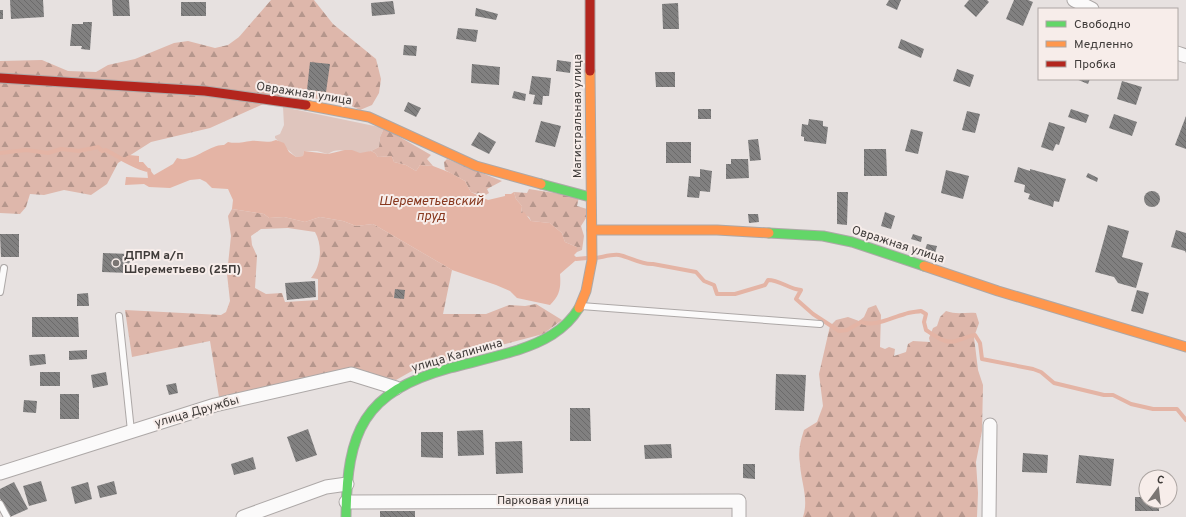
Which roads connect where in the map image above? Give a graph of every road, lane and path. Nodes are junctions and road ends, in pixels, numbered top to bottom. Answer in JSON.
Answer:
{"nodes":[{"id":1,"x":590,"y":0,"type":"edge"},
{"id":2,"x":1074,"y":0,"type":"edge"},
{"id":3,"x":1090,"y":8,"type":"edge"},
{"id":4,"x":0,"y":78,"type":"edge"},
{"id":5,"x":590,"y":197,"type":"junction"},
{"id":6,"x":592,"y":231,"type":"junction"},
{"id":7,"x":4,"y":268,"type":"dead end"},
{"id":8,"x":0,"y":292,"type":"edge"},
{"id":9,"x":580,"y":306,"type":"junction"},
{"id":10,"x":119,"y":316,"type":"dead end"},
{"id":11,"x":820,"y":324,"type":"dead end"},
{"id":12,"x":1186,"y":347,"type":"edge"},
{"id":13,"x":396,"y":388,"type":"junction"},
{"id":14,"x":990,"y":425,"type":"dead end"},
{"id":15,"x":132,"y":432,"type":"junction"},
{"id":16,"x":0,"y":473,"type":"edge"},
{"id":17,"x":347,"y":484,"type":"junction"},
{"id":18,"x":346,"y":502,"type":"junction"},
{"id":19,"x":0,"y":504,"type":"edge"},
{"id":20,"x":7,"y":517,"type":"edge"},
{"id":21,"x":243,"y":517,"type":"edge"},
{"id":22,"x":346,"y":517,"type":"edge"},
{"id":23,"x":739,"y":517,"type":"edge"},
{"id":24,"x":989,"y":517,"type":"edge"}],
"edges":[{"from":1,"to":5,"type":"street","name":"Магистральная улица"},
{"from":2,"to":3,"type":"street"},
{"from":4,"to":5,"type":"street","name":"Овражная улица"},
{"from":5,"to":6,"type":"street","name":"Магистральная улица"},
{"from":6,"to":9,"type":"street","name":"улица Калинина"},
{"from":6,"to":12,"type":"street","name":"Овражная улица"},
{"from":7,"to":8,"type":"lane"},
{"from":9,"to":11,"type":"lane"},
{"from":9,"to":13,"type":"street","name":"улица Калинина"},
{"from":10,"to":15,"type":"lane"},
{"from":13,"to":15,"type":"street","name":"улица Дружбы"},
{"from":13,"to":17,"type":"street","name":"улица Калинина"},
{"from":14,"to":24,"type":"street"},
{"from":15,"to":16,"type":"street","name":"улица Дружбы"},
{"from":17,"to":18,"type":"street","name":"улица Калинина"},
{"from":17,"to":21,"type":"street"},
{"from":18,"to":22,"type":"street","name":"улица Калинина"},
{"from":18,"to":23,"type":"street","name":"Парковая улица"},
{"from":19,"to":20,"type":"lane"}]}
